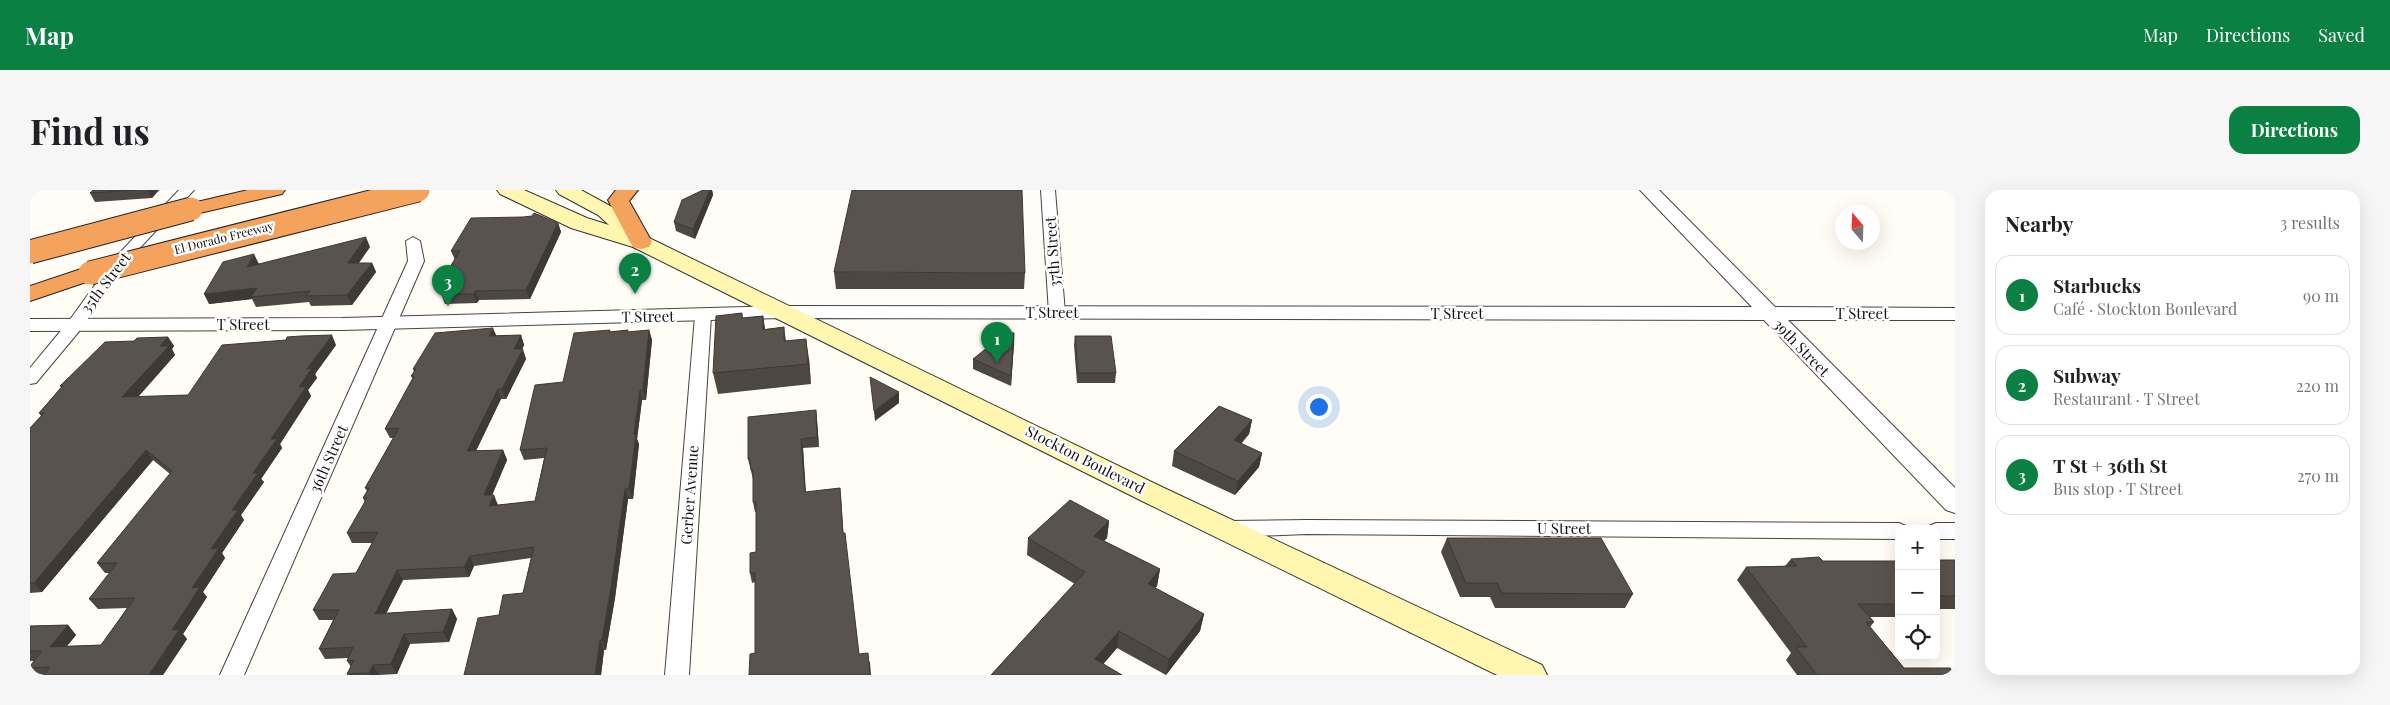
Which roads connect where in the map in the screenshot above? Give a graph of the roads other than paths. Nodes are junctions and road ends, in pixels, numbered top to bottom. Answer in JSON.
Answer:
{"nodes":[{"id":1,"x":257,"y":190,"type":"edge"},
{"id":2,"x":274,"y":190,"type":"edge"},
{"id":3,"x":418,"y":190,"type":"edge"},
{"id":4,"x":508,"y":190,"type":"edge"},
{"id":5,"x":566,"y":190,"type":"edge"},
{"id":6,"x":628,"y":190,"type":"edge"},
{"id":7,"x":1048,"y":190,"type":"edge"},
{"id":8,"x":1649,"y":190,"type":"edge"},
{"id":9,"x":189,"y":200,"type":"edge"},
{"id":10,"x":413,"y":241,"type":"dead end"},
{"id":11,"x":641,"y":242,"type":"junction"},
{"id":12,"x":30,"y":252,"type":"edge"},
{"id":13,"x":90,"y":273,"type":"junction"},
{"id":14,"x":30,"y":288,"type":"edge"},
{"id":15,"x":30,"y":294,"type":"edge"},
{"id":16,"x":782,"y":312,"type":"junction"},
{"id":17,"x":1057,"y":313,"type":"junction"},
{"id":18,"x":1955,"y":314,"type":"edge"},
{"id":19,"x":1769,"y":315,"type":"junction"},
{"id":20,"x":703,"y":316,"type":"junction"},
{"id":21,"x":390,"y":323,"type":"junction"},
{"id":22,"x":75,"y":325,"type":"junction"},
{"id":23,"x":30,"y":326,"type":"edge"},
{"id":24,"x":30,"y":379,"type":"edge"},
{"id":25,"x":1955,"y":504,"type":"edge"},
{"id":26,"x":1229,"y":529,"type":"junction"},
{"id":27,"x":1895,"y":531,"type":"edge"},
{"id":28,"x":1940,"y":531,"type":"edge"},
{"id":29,"x":1955,"y":531,"type":"edge"},
{"id":30,"x":232,"y":675,"type":"edge"},
{"id":31,"x":677,"y":675,"type":"edge"},
{"id":32,"x":1530,"y":675,"type":"edge"}],
"edges":[{"from":1,"to":9,"type":"highway"},
{"from":2,"to":9,"type":"highway"},
{"from":3,"to":13,"type":"highway","name":"El Dorado Freeway","bridge":true},
{"from":4,"to":11,"type":"main road","name":"Stockton Boulevard"},
{"from":5,"to":11,"type":"main road","name":"Stockton Boulevard"},
{"from":6,"to":11,"type":"highway"},
{"from":7,"to":17,"type":"street","name":"37th Street"},
{"from":8,"to":19,"type":"street","name":"39th Street"},
{"from":9,"to":12,"type":"highway","bridge":true},
{"from":9,"to":22,"type":"street","name":"35th Street"},
{"from":10,"to":21,"type":"street","name":"36th Street"},
{"from":11,"to":16,"type":"main road","name":"Stockton Boulevard"},
{"from":13,"to":14,"type":"highway","name":"El Dorado Freeway"},
{"from":13,"to":15,"type":"highway"},
{"from":16,"to":17,"type":"street","name":"T Street"},
{"from":16,"to":20,"type":"street","name":"T Street"},
{"from":16,"to":26,"type":"main road","name":"Stockton Boulevard"},
{"from":17,"to":19,"type":"street","name":"T Street"},
{"from":18,"to":19,"type":"street","name":"T Street"},
{"from":19,"to":25,"type":"street","name":"39th Street"},
{"from":20,"to":21,"type":"street","name":"T Street"},
{"from":20,"to":31,"type":"street","name":"Gerber Avenue"},
{"from":21,"to":22,"type":"street","name":"T Street"},
{"from":21,"to":30,"type":"street","name":"36th Street"},
{"from":22,"to":23,"type":"street","name":"T Street"},
{"from":22,"to":24,"type":"street","name":"35th Street"},
{"from":26,"to":27,"type":"street","name":"U Street"},
{"from":26,"to":32,"type":"main road","name":"Stockton Boulevard"},
{"from":28,"to":29,"type":"street"}]}
